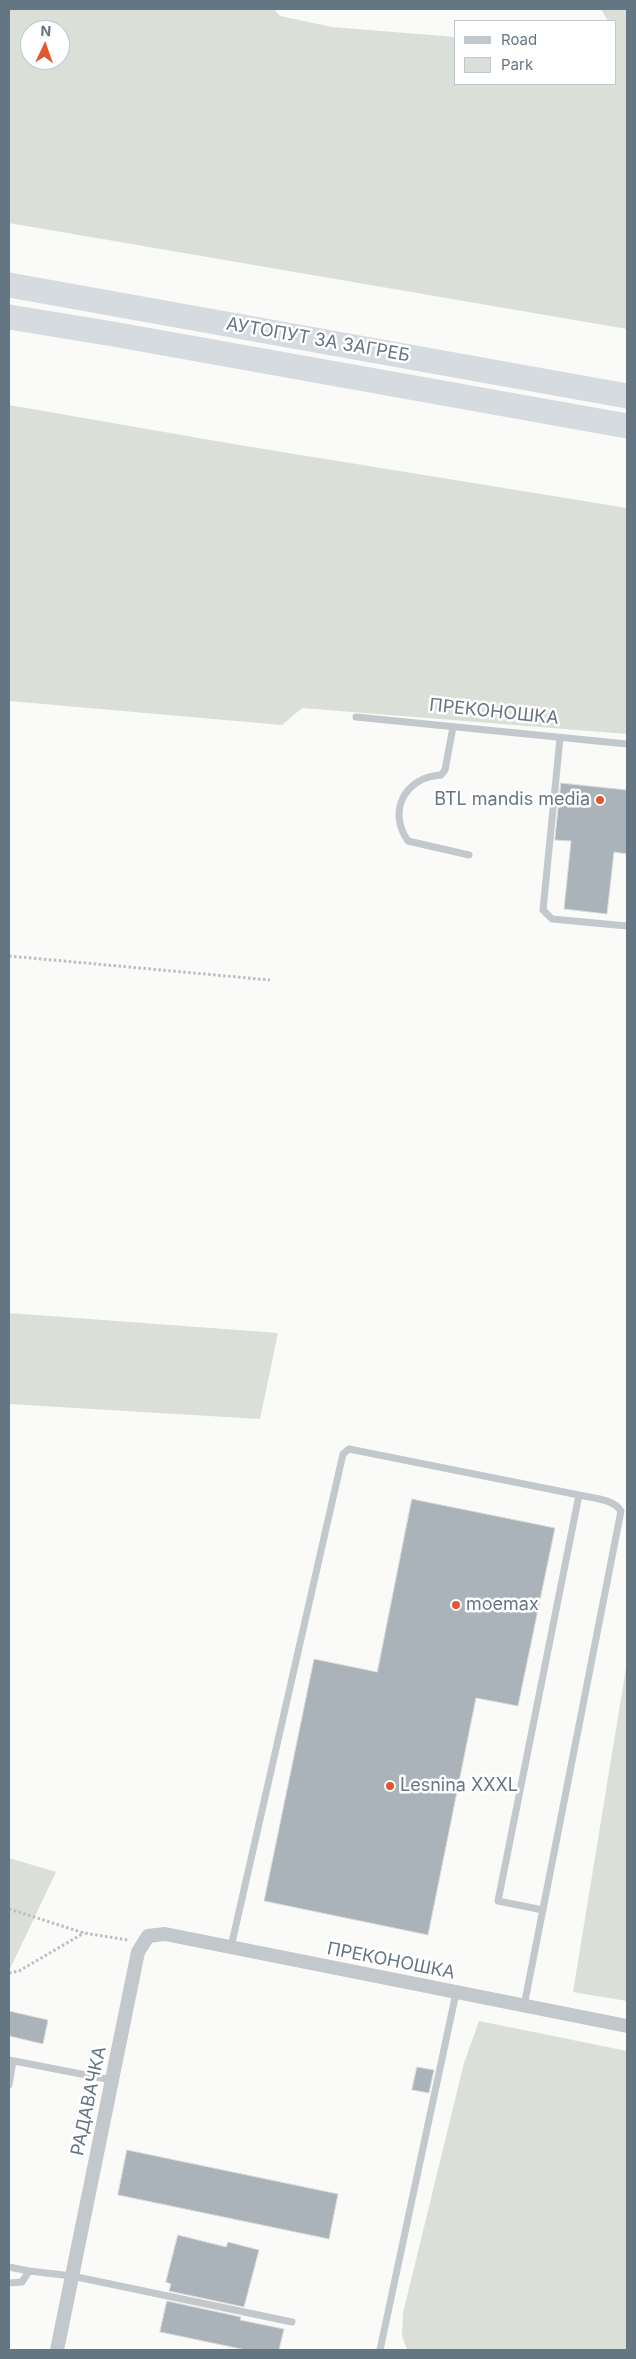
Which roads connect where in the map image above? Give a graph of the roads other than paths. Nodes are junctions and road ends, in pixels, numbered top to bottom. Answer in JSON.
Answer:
{"nodes":[{"id":1,"x":9,"y":285,"type":"edge"},
{"id":2,"x":9,"y":318,"type":"edge"},
{"id":3,"x":627,"y":396,"type":"edge"},
{"id":4,"x":627,"y":426,"type":"edge"},
{"id":5,"x":356,"y":717,"type":"dead end"},
{"id":6,"x":453,"y":727,"type":"junction"},
{"id":7,"x":560,"y":738,"type":"junction"},
{"id":8,"x":627,"y":744,"type":"edge"},
{"id":9,"x":469,"y":855,"type":"dead end"},
{"id":10,"x":627,"y":926,"type":"edge"},
{"id":11,"x":579,"y":1495,"type":"junction"},
{"id":12,"x":543,"y":1910,"type":"junction"},
{"id":13,"x":146,"y":1939,"type":"joint"},
{"id":14,"x":231,"y":1947,"type":"junction"},
{"id":15,"x":456,"y":1993,"type":"junction"},
{"id":16,"x":524,"y":2006,"type":"junction"},
{"id":17,"x":627,"y":2026,"type":"edge"},
{"id":18,"x":11,"y":2061,"type":"edge"},
{"id":19,"x":112,"y":2080,"type":"junction"},
{"id":20,"x":9,"y":2085,"type":"edge"},
{"id":21,"x":9,"y":2267,"type":"edge"},
{"id":22,"x":28,"y":2271,"type":"junction"},
{"id":23,"x":72,"y":2276,"type":"junction"},
{"id":24,"x":9,"y":2283,"type":"edge"},
{"id":25,"x":292,"y":2322,"type":"dead end"},
{"id":26,"x":57,"y":2350,"type":"edge"},
{"id":27,"x":380,"y":2350,"type":"edge"}],
"edges":[{"from":1,"to":3,"type":"highway","name":"АУТОПУТ ЗА ЗАГРЕБ"},
{"from":2,"to":4,"type":"highway","name":"АУТОПУТ ЗА ЗАГРЕБ"},
{"from":5,"to":6,"type":"lane","name":"ПРЕКОНОШКА"},
{"from":6,"to":7,"type":"lane","name":"ПРЕКОНОШКА"},
{"from":6,"to":9,"type":"lane"},
{"from":7,"to":8,"type":"lane","name":"ПРЕКОНОШКА"},
{"from":7,"to":10,"type":"lane"},
{"from":11,"to":12,"type":"lane"},
{"from":11,"to":12,"type":"lane"},
{"from":11,"to":14,"type":"lane"},
{"from":12,"to":16,"type":"lane"},
{"from":13,"to":14,"type":"street","name":"ПРЕКОНОШКА"},
{"from":13,"to":19,"type":"street","name":"РАДАВАЧКА"},
{"from":14,"to":15,"type":"street","name":"ПРЕКОНОШКА"},
{"from":15,"to":16,"type":"street","name":"ПРЕКОНОШКА"},
{"from":15,"to":27,"type":"lane"},
{"from":16,"to":17,"type":"street","name":"ПРЕКОНОШКА"},
{"from":18,"to":19,"type":"lane"},
{"from":18,"to":20,"type":"lane"},
{"from":19,"to":23,"type":"street","name":"РАДАВАЧКА"},
{"from":21,"to":22,"type":"lane"},
{"from":22,"to":23,"type":"lane"},
{"from":22,"to":24,"type":"lane"},
{"from":23,"to":25,"type":"lane"},
{"from":23,"to":26,"type":"street","name":"РАДАВАЧКА"}]}
